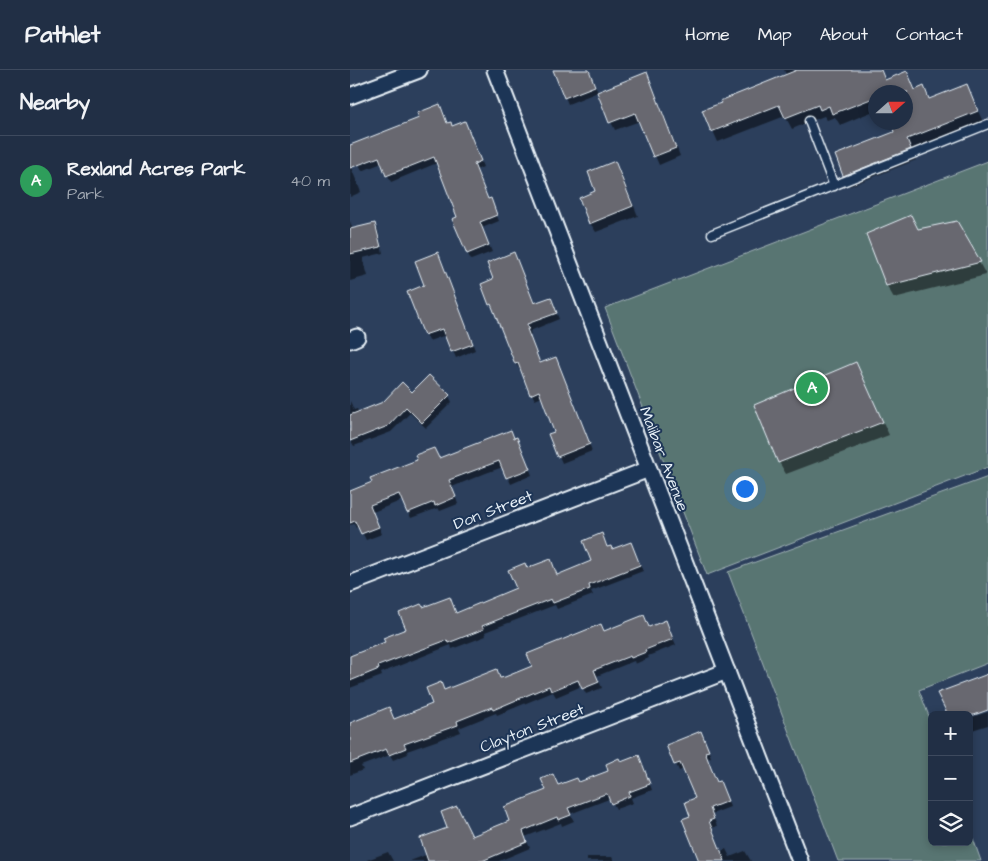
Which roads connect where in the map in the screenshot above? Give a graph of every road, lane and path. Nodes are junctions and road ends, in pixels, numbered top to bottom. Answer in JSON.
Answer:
{"nodes":[{"id":1,"x":419,"y":70,"type":"edge"},
{"id":2,"x":495,"y":70,"type":"edge"},
{"id":3,"x":350,"y":96,"type":"edge"},
{"id":4,"x":809,"y":121,"type":"dead end"},
{"id":5,"x":988,"y":124,"type":"edge"},
{"id":6,"x":834,"y":186,"type":"junction"},
{"id":7,"x":712,"y":234,"type":"dead end"},
{"id":8,"x":649,"y":469,"type":"junction"},
{"id":9,"x":350,"y":584,"type":"edge"},
{"id":10,"x":727,"y":672,"type":"junction"},
{"id":11,"x":350,"y":817,"type":"edge"},
{"id":12,"x":800,"y":861,"type":"edge"}],
"edges":[{"from":1,"to":3,"type":"street"},
{"from":2,"to":8,"type":"street","name":"Malibar Avenue"},
{"from":4,"to":6,"type":"lane"},
{"from":5,"to":6,"type":"lane"},
{"from":6,"to":7,"type":"lane"},
{"from":8,"to":9,"type":"street","name":"Don Street"},
{"from":8,"to":10,"type":"street","name":"Malibar Avenue"},
{"from":10,"to":11,"type":"street","name":"Clayton Street"},
{"from":10,"to":12,"type":"street","name":"Malibar Avenue"}]}
